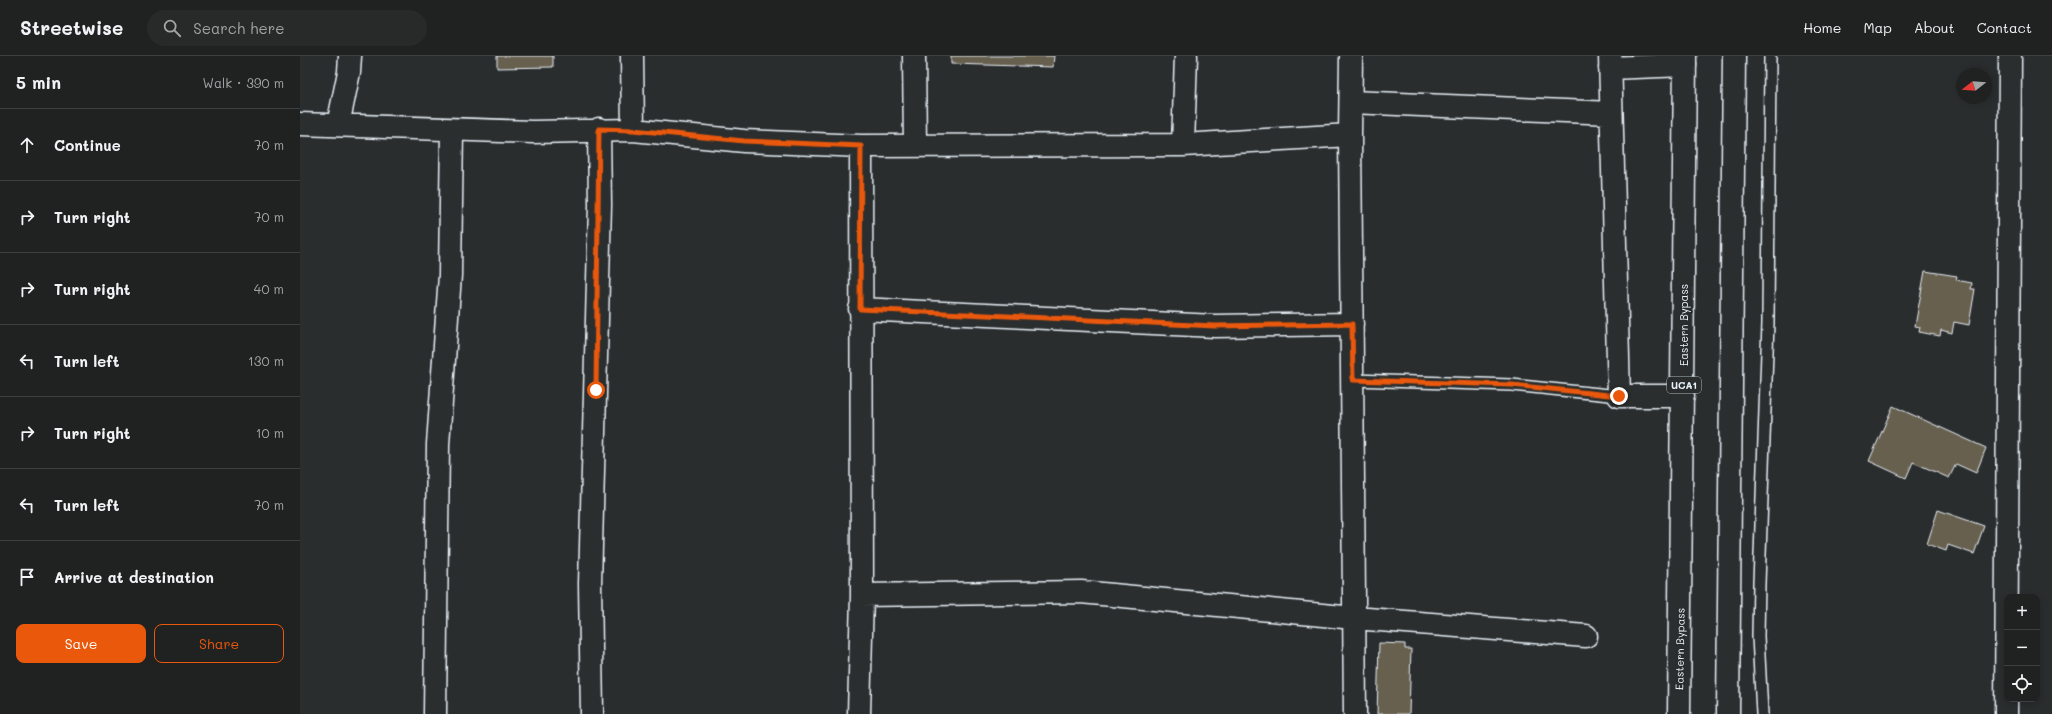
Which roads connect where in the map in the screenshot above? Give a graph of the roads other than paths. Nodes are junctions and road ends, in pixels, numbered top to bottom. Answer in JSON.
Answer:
{"nodes":[{"id":1,"x":350,"y":56,"type":"edge"},
{"id":2,"x":632,"y":56,"type":"edge"},
{"id":3,"x":914,"y":56,"type":"edge"},
{"id":4,"x":1186,"y":56,"type":"edge"},
{"id":5,"x":1351,"y":56,"type":"edge"},
{"id":6,"x":1734,"y":56,"type":"edge"},
{"id":7,"x":1770,"y":56,"type":"edge"},
{"id":8,"x":2010,"y":56,"type":"edge"},
{"id":9,"x":1685,"y":61,"type":"edge"},
{"id":10,"x":1610,"y":62,"type":"edge"},
{"id":11,"x":1351,"y":102,"type":"junction"},
{"id":12,"x":1611,"y":113,"type":"junction"},
{"id":13,"x":300,"y":124,"type":"edge"},
{"id":14,"x":338,"y":125,"type":"junction"},
{"id":15,"x":599,"y":129,"type":"junction"},
{"id":16,"x":452,"y":130,"type":"junction"},
{"id":17,"x":633,"y":130,"type":"junction"},
{"id":18,"x":1350,"y":135,"type":"junction"},
{"id":19,"x":861,"y":146,"type":"junction"},
{"id":20,"x":915,"y":146,"type":"junction"},
{"id":21,"x":1183,"y":146,"type":"junction"},
{"id":22,"x":860,"y":309,"type":"junction"},
{"id":23,"x":1352,"y":324,"type":"junction"},
{"id":24,"x":1353,"y":380,"type":"junction"},
{"id":25,"x":1619,"y":396,"type":"junction"},
{"id":26,"x":1684,"y":396,"type":"junction"},
{"id":27,"x":862,"y":595,"type":"junction"},
{"id":28,"x":1354,"y":618,"type":"junction"},
{"id":29,"x":1586,"y":636,"type":"dead end"},
{"id":30,"x":435,"y":714,"type":"edge"},
{"id":31,"x":592,"y":714,"type":"edge"},
{"id":32,"x":859,"y":714,"type":"edge"},
{"id":33,"x":1355,"y":714,"type":"edge"},
{"id":34,"x":1679,"y":714,"type":"edge"},
{"id":35,"x":1728,"y":714,"type":"edge"},
{"id":36,"x":1762,"y":714,"type":"edge"},
{"id":37,"x":2006,"y":714,"type":"edge"}],
"edges":[{"from":1,"to":14,"type":"street"},
{"from":2,"to":17,"type":"street"},
{"from":3,"to":20,"type":"street"},
{"from":4,"to":21,"type":"street"},
{"from":5,"to":11,"type":"street"},
{"from":6,"to":35,"type":"street"},
{"from":7,"to":36,"type":"lane"},
{"from":8,"to":37,"type":"street"},
{"from":9,"to":10,"type":"street"},
{"from":9,"to":26,"type":"street","name":"Eastern Bypass","number":"UCA1"},
{"from":10,"to":12,"type":"street"},
{"from":11,"to":12,"type":"street"},
{"from":11,"to":18,"type":"street"},
{"from":12,"to":25,"type":"street"},
{"from":13,"to":14,"type":"street"},
{"from":14,"to":16,"type":"street"},
{"from":15,"to":16,"type":"street"},
{"from":15,"to":17,"type":"street"},
{"from":15,"to":31,"type":"street"},
{"from":16,"to":30,"type":"street"},
{"from":17,"to":19,"type":"street"},
{"from":18,"to":21,"type":"street"},
{"from":18,"to":23,"type":"street"},
{"from":19,"to":20,"type":"street"},
{"from":19,"to":22,"type":"street"},
{"from":20,"to":21,"type":"street"},
{"from":22,"to":23,"type":"street"},
{"from":22,"to":27,"type":"street"},
{"from":23,"to":24,"type":"street"},
{"from":24,"to":25,"type":"lane"},
{"from":24,"to":28,"type":"street"},
{"from":25,"to":26,"type":"street"},
{"from":26,"to":34,"type":"street","name":"Eastern Bypass","number":"UCA1"},
{"from":27,"to":28,"type":"street"},
{"from":27,"to":32,"type":"street"},
{"from":28,"to":29,"type":"street"},
{"from":28,"to":33,"type":"street"}]}
